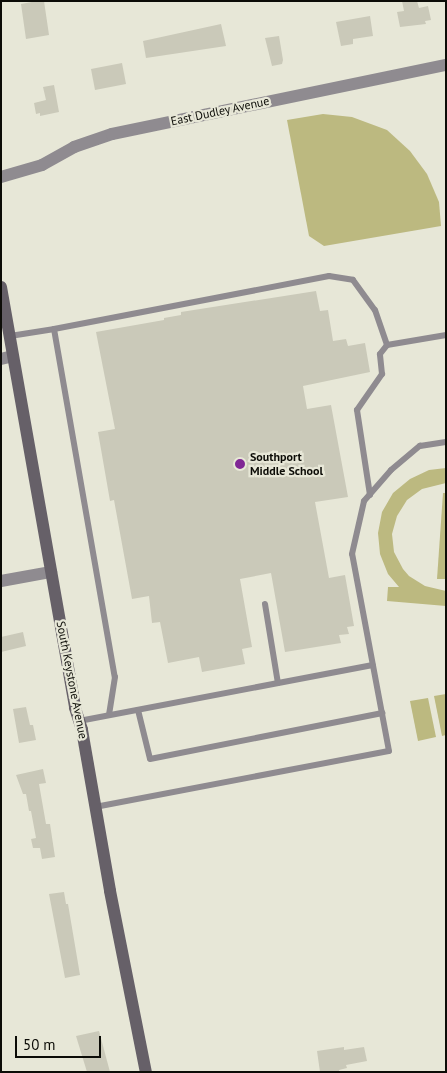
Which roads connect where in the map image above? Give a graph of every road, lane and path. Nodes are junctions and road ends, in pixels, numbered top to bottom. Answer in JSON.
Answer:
{"nodes":[{"id":1,"x":446,"y":64,"type":"edge"},
{"id":2,"x":1,"y":176,"type":"edge"},
{"id":3,"x":1,"y":287,"type":"edge"},
{"id":4,"x":54,"y":329,"type":"junction"},
{"id":5,"x":446,"y":335,"type":"edge"},
{"id":6,"x":10,"y":336,"type":"junction"},
{"id":7,"x":387,"y":345,"type":"junction"},
{"id":8,"x":7,"y":357,"type":"edge"},
{"id":9,"x":446,"y":442,"type":"edge"},
{"id":10,"x":370,"y":494,"type":"junction"},
{"id":11,"x":51,"y":572,"type":"junction"},
{"id":12,"x":1,"y":581,"type":"edge"},
{"id":13,"x":266,"y":604,"type":"dead end"},
{"id":14,"x":373,"y":666,"type":"junction"},
{"id":15,"x":278,"y":683,"type":"junction"},
{"id":16,"x":138,"y":710,"type":"junction"},
{"id":17,"x":382,"y":713,"type":"junction"},
{"id":18,"x":109,"y":715,"type":"junction"},
{"id":19,"x":79,"y":721,"type":"junction"},
{"id":20,"x":95,"y":807,"type":"junction"},
{"id":21,"x":146,"y":1072,"type":"edge"}],
"edges":[{"from":1,"to":2,"type":"street","name":"East Dudley Avenue"},
{"from":3,"to":6,"type":"main road","name":"South Keystone Avenue"},
{"from":4,"to":6,"type":"lane"},
{"from":4,"to":7,"type":"lane"},
{"from":4,"to":18,"type":"lane"},
{"from":5,"to":7,"type":"lane"},
{"from":6,"to":8,"type":"main road","name":"South Keystone Avenue"},
{"from":7,"to":10,"type":"lane"},
{"from":8,"to":11,"type":"main road","name":"South Keystone Avenue"},
{"from":9,"to":10,"type":"lane"},
{"from":10,"to":14,"type":"lane"},
{"from":11,"to":12,"type":"street"},
{"from":11,"to":19,"type":"main road","name":"South Keystone Avenue"},
{"from":13,"to":15,"type":"lane"},
{"from":14,"to":15,"type":"lane"},
{"from":14,"to":17,"type":"lane"},
{"from":15,"to":16,"type":"lane"},
{"from":16,"to":17,"type":"lane"},
{"from":16,"to":18,"type":"lane"},
{"from":17,"to":20,"type":"lane"},
{"from":18,"to":19,"type":"lane"},
{"from":19,"to":20,"type":"main road","name":"South Keystone Avenue"},
{"from":20,"to":21,"type":"main road","name":"South Keystone Avenue"}]}
